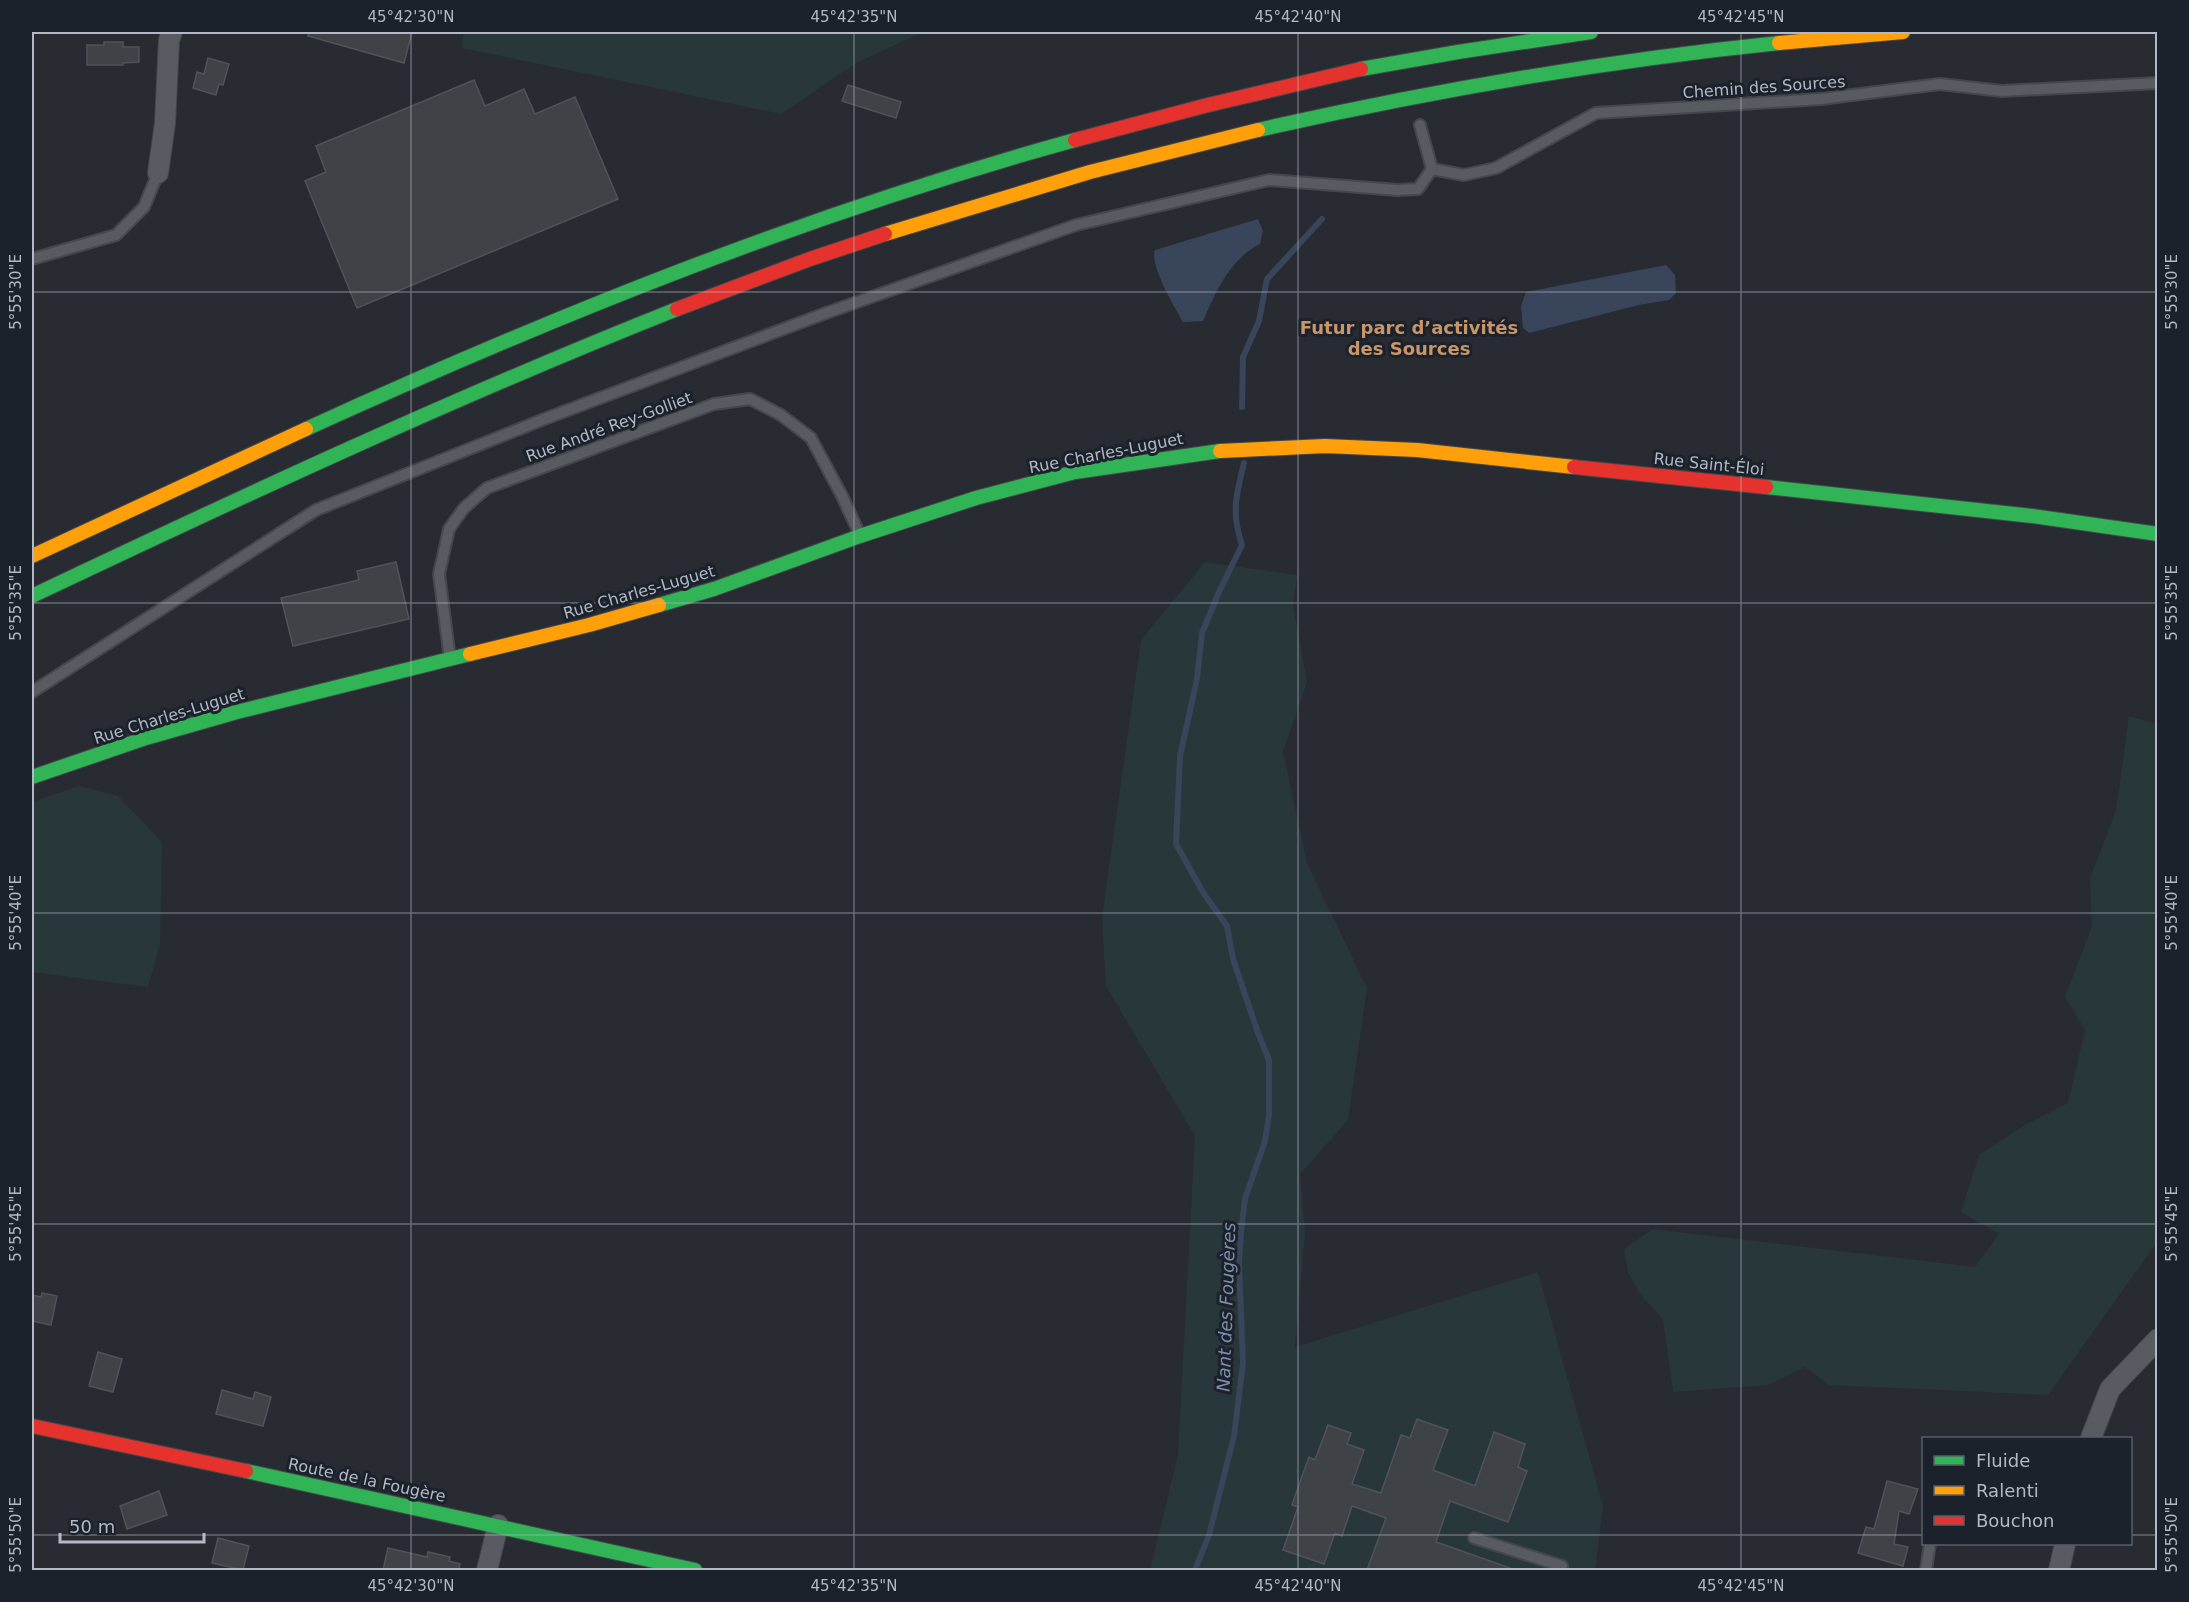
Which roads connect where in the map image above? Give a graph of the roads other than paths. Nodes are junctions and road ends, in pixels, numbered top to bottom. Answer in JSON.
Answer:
{"nodes":[{"id":1,"x":172,"y":32,"type":"edge"},
{"id":2,"x":1591,"y":32,"type":"edge"},
{"id":3,"x":1903,"y":32,"type":"edge"},
{"id":4,"x":2157,"y":83,"type":"edge"},
{"id":5,"x":1420,"y":125,"type":"dead end"},
{"id":6,"x":1432,"y":169,"type":"junction"},
{"id":7,"x":158,"y":173,"type":"joint"},
{"id":8,"x":32,"y":259,"type":"edge"},
{"id":9,"x":1256,"y":448,"type":"joint"},
{"id":10,"x":2157,"y":534,"type":"edge"},
{"id":11,"x":860,"y":536,"type":"junction"},
{"id":12,"x":32,"y":556,"type":"edge"},
{"id":13,"x":32,"y":596,"type":"edge"},
{"id":14,"x":450,"y":660,"type":"junction"},
{"id":15,"x":32,"y":692,"type":"edge"},
{"id":16,"x":32,"y":777,"type":"edge"},
{"id":17,"x":2157,"y":1339,"type":"edge"},
{"id":18,"x":32,"y":1426,"type":"edge"},
{"id":19,"x":2091,"y":1437,"type":"edge"},
{"id":20,"x":498,"y":1525,"type":"junction"},
{"id":21,"x":1474,"y":1538,"type":"dead end"},
{"id":22,"x":1930,"y":1545,"type":"edge"},
{"id":23,"x":2065,"y":1545,"type":"edge"},
{"id":24,"x":488,"y":1570,"type":"edge"},
{"id":25,"x":695,"y":1570,"type":"edge"},
{"id":26,"x":1560,"y":1570,"type":"edge"},
{"id":27,"x":1926,"y":1570,"type":"edge"},
{"id":28,"x":2059,"y":1570,"type":"edge"}],
"edges":[{"from":1,"to":7,"type":"street"},
{"from":2,"to":12,"type":"main road"},
{"from":3,"to":13,"type":"main road"},
{"from":4,"to":6,"type":"lane","name":"Chemin des Sources"},
{"from":5,"to":6,"type":"lane"},
{"from":6,"to":15,"type":"lane"},
{"from":7,"to":8,"type":"lane"},
{"from":9,"to":10,"type":"main road","name":"Rue Saint-Éloi"},
{"from":9,"to":11,"type":"main road","name":"Rue Charles-Luguet"},
{"from":11,"to":14,"type":"main road","name":"Rue Charles-Luguet"},
{"from":11,"to":14,"type":"lane","name":"Rue André Rey-Golliet"},
{"from":14,"to":16,"type":"main road","name":"Rue Charles-Luguet"},
{"from":17,"to":19,"type":"street"},
{"from":18,"to":20,"type":"main road","name":"Route de la Fougère"},
{"from":20,"to":24,"type":"street"},
{"from":20,"to":25,"type":"main road","name":"Route de la Fougère"},
{"from":21,"to":26,"type":"lane"},
{"from":22,"to":27,"type":"lane"},
{"from":23,"to":28,"type":"street"}]}
